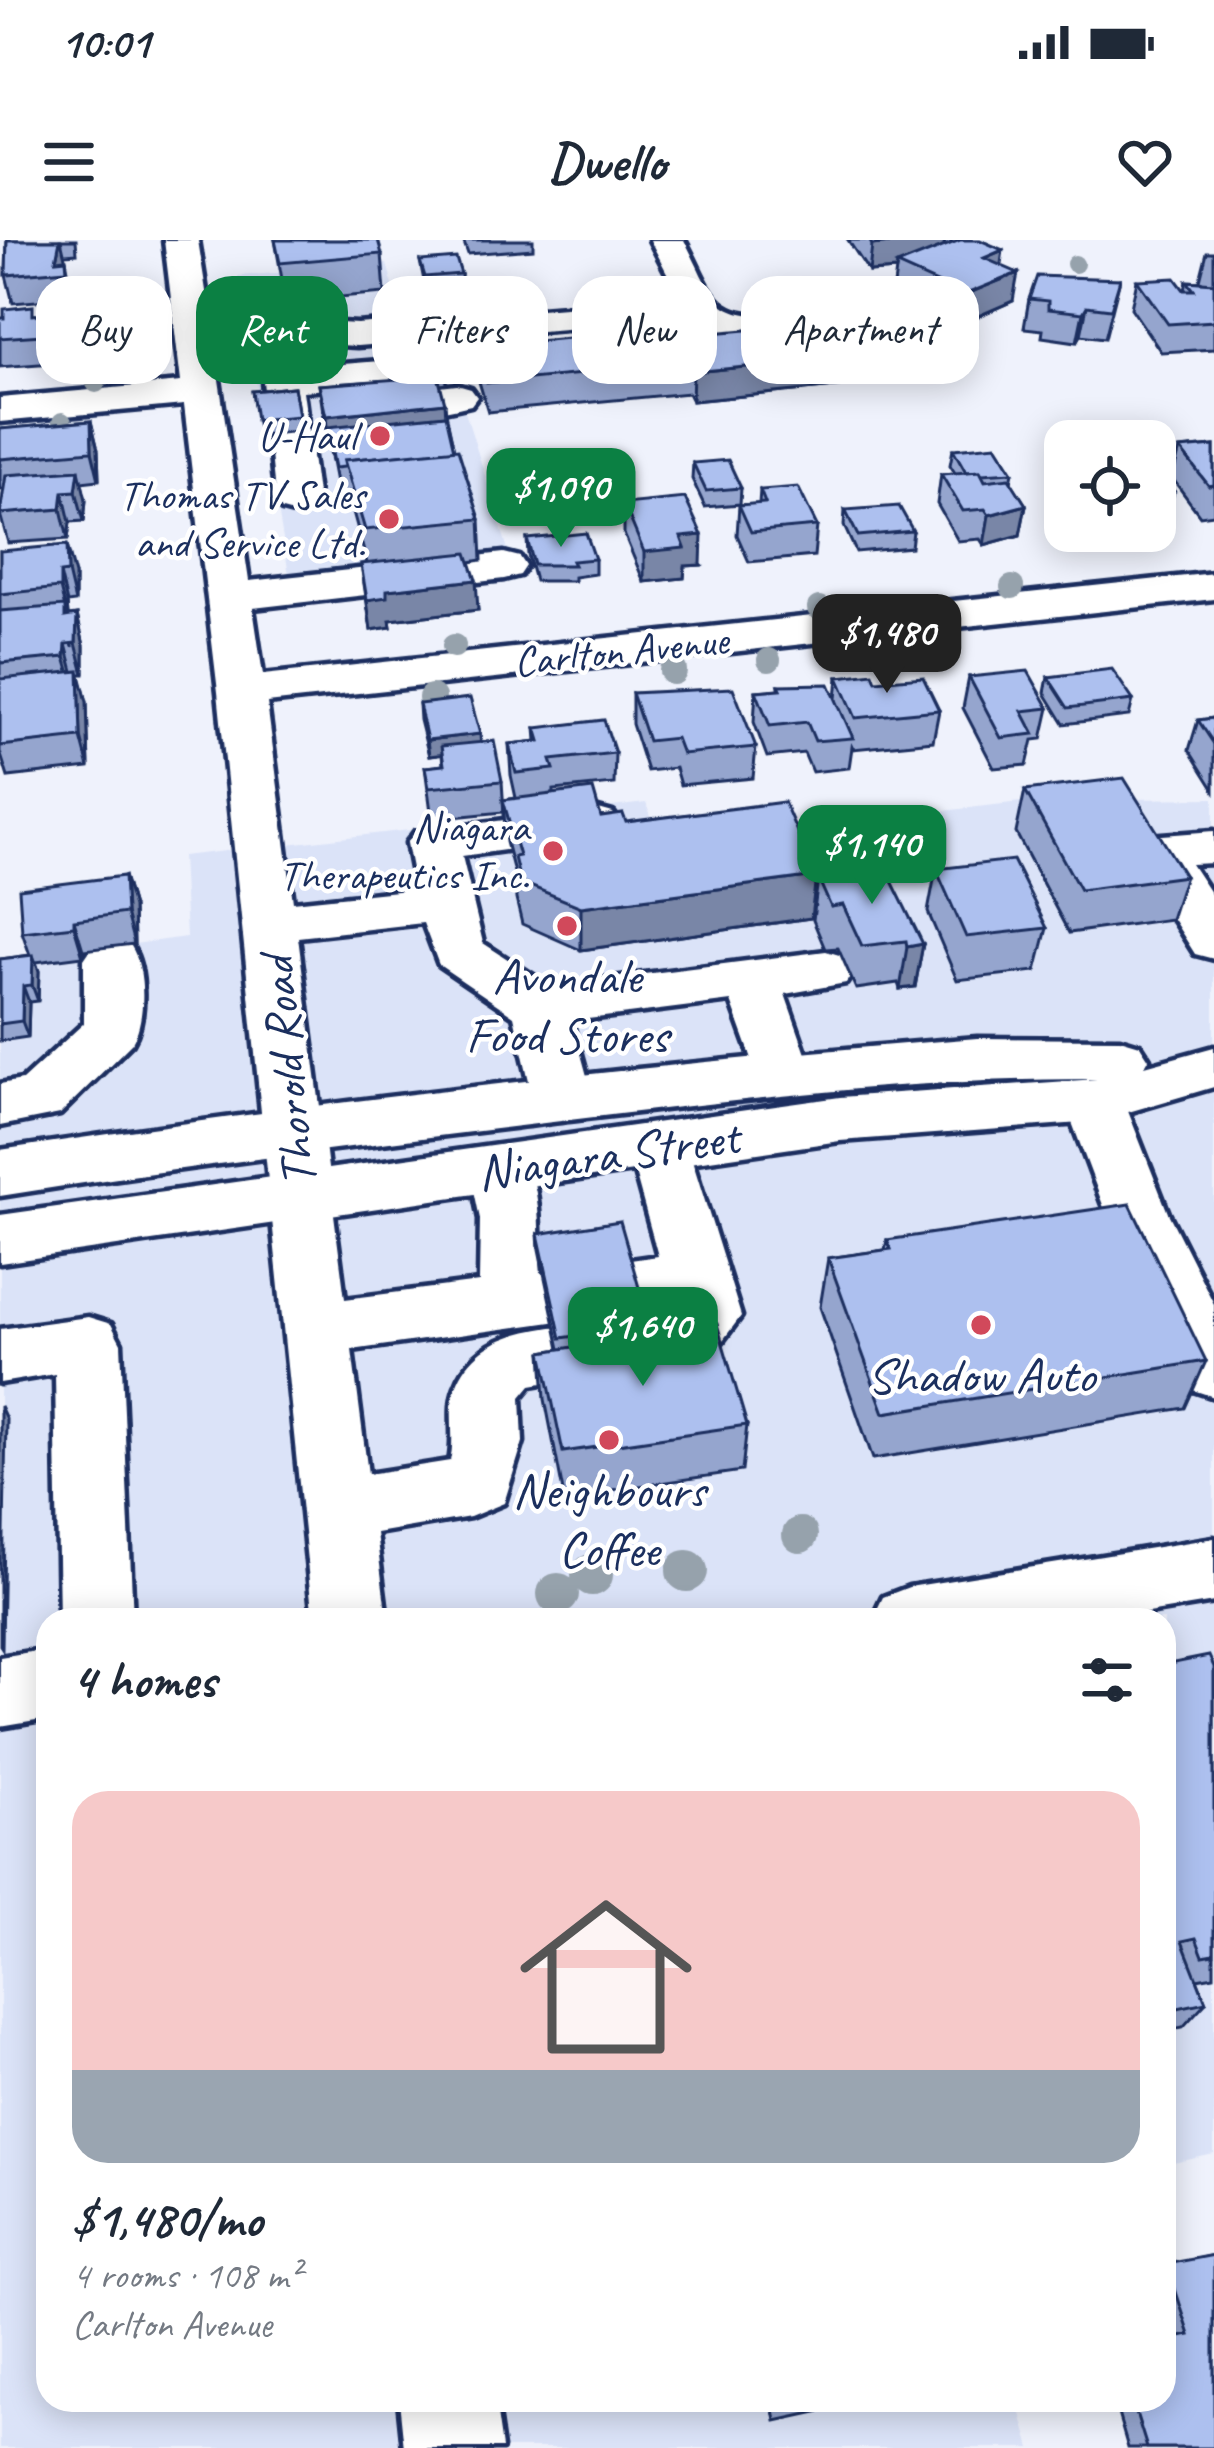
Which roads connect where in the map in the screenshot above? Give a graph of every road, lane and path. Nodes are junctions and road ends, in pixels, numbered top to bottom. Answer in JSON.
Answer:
{"nodes":[{"id":1,"x":182,"y":240,"type":"edge"},
{"id":2,"x":668,"y":240,"type":"edge"},
{"id":3,"x":687,"y":276,"type":"edge"},
{"id":4,"x":372,"y":334,"type":"edge"},
{"id":5,"x":194,"y":336,"type":"junction"},
{"id":6,"x":284,"y":388,"type":"junction"},
{"id":7,"x":202,"y":393,"type":"junction"},
{"id":8,"x":457,"y":398,"type":"dead end"},
{"id":9,"x":388,"y":404,"type":"junction"},
{"id":10,"x":0,"y":410,"type":"edge"},
{"id":11,"x":211,"y":462,"type":"junction"},
{"id":12,"x":293,"y":469,"type":"junction"},
{"id":13,"x":223,"y":553,"type":"junction"},
{"id":14,"x":504,"y":566,"type":"dead end"},
{"id":15,"x":1214,"y":586,"type":"edge"},
{"id":16,"x":242,"y":692,"type":"junction"},
{"id":17,"x":636,"y":841,"type":"edge"},
{"id":18,"x":1214,"y":847,"type":"edge"},
{"id":19,"x":446,"y":903,"type":"junction"},
{"id":20,"x":270,"y":922,"type":"junction"},
{"id":21,"x":1214,"y":941,"type":"edge"},
{"id":22,"x":112,"y":959,"type":"dead end"},
{"id":23,"x":826,"y":970,"type":"dead end"},
{"id":24,"x":752,"y":979,"type":"junction"},
{"id":25,"x":540,"y":1006,"type":"junction"},
{"id":26,"x":1214,"y":1064,"type":"edge"},
{"id":27,"x":784,"y":1074,"type":"junction"},
{"id":28,"x":562,"y":1098,"type":"junction"},
{"id":29,"x":1094,"y":1101,"type":"junction"},
{"id":30,"x":0,"y":1105,"type":"edge"},
{"id":31,"x":293,"y":1131,"type":"junction"},
{"id":32,"x":658,"y":1147,"type":"junction"},
{"id":33,"x":501,"y":1171,"type":"junction"},
{"id":34,"x":0,"y":1173,"type":"edge"},
{"id":35,"x":301,"y":1196,"type":"junction"},
{"id":36,"x":0,"y":1239,"type":"edge"},
{"id":37,"x":541,"y":1299,"type":"junction"},
{"id":38,"x":705,"y":1305,"type":"junction"},
{"id":39,"x":316,"y":1328,"type":"junction"},
{"id":40,"x":0,"y":1356,"type":"edge"},
{"id":41,"x":1214,"y":1370,"type":"edge"},
{"id":42,"x":335,"y":1510,"type":"junction"},
{"id":43,"x":1214,"y":1570,"type":"edge"},
{"id":44,"x":96,"y":1608,"type":"edge"},
{"id":45,"x":348,"y":1608,"type":"edge"},
{"id":46,"x":982,"y":1608,"type":"edge"},
{"id":47,"x":36,"y":1686,"type":"edge"},
{"id":48,"x":0,"y":1693,"type":"edge"},
{"id":49,"x":448,"y":2412,"type":"edge"},
{"id":50,"x":453,"y":2448,"type":"edge"}],
"edges":[{"from":1,"to":5,"type":"street","name":"Thorold Road"},
{"from":2,"to":3,"type":"street"},
{"from":4,"to":5,"type":"street"},
{"from":5,"to":7,"type":"street","name":"Thorold Road"},
{"from":6,"to":7,"type":"street"},
{"from":6,"to":9,"type":"street"},
{"from":6,"to":12,"type":"street"},
{"from":7,"to":10,"type":"street"},
{"from":7,"to":11,"type":"street","name":"Thorold Road"},
{"from":8,"to":9,"type":"street"},
{"from":9,"to":12,"type":"street"},
{"from":11,"to":12,"type":"street"},
{"from":11,"to":13,"type":"street","name":"Thorold Road"},
{"from":12,"to":13,"type":"street"},
{"from":13,"to":14,"type":"street"},
{"from":13,"to":16,"type":"street","name":"Thorold Road"},
{"from":15,"to":16,"type":"street","name":"Carlton Avenue"},
{"from":16,"to":20,"type":"street","name":"Thorold Road"},
{"from":17,"to":19,"type":"street"},
{"from":18,"to":21,"type":"street"},
{"from":19,"to":20,"type":"street"},
{"from":19,"to":25,"type":"street"},
{"from":20,"to":31,"type":"street","name":"Thorold Road"},
{"from":22,"to":30,"type":"street"},
{"from":23,"to":24,"type":"street"},
{"from":24,"to":25,"type":"street"},
{"from":24,"to":27,"type":"street"},
{"from":25,"to":28,"type":"street"},
{"from":26,"to":27,"type":"street","name":"Niagara Street"},
{"from":26,"to":29,"type":"street","name":"Niagara Street"},
{"from":27,"to":28,"type":"street","name":"Niagara Street"},
{"from":28,"to":31,"type":"street","name":"Niagara Street"},
{"from":29,"to":32,"type":"street","name":"Niagara Street"},
{"from":29,"to":41,"type":"street"},
{"from":31,"to":34,"type":"street","name":"Niagara Street"},
{"from":31,"to":35,"type":"street","name":"Thorold Road"},
{"from":32,"to":33,"type":"street","name":"Niagara Street"},
{"from":32,"to":38,"type":"street"},
{"from":33,"to":35,"type":"street","name":"Niagara Street"},
{"from":33,"to":37,"type":"street"},
{"from":35,"to":36,"type":"street","name":"Niagara Street"},
{"from":35,"to":39,"type":"street","name":"Thorold Road"},
{"from":37,"to":38,"type":"street"},
{"from":37,"to":39,"type":"street"},
{"from":38,"to":42,"type":"street"},
{"from":39,"to":42,"type":"street","name":"Thorold Road"},
{"from":40,"to":44,"type":"street"},
{"from":42,"to":45,"type":"street","name":"Thorold Road"},
{"from":43,"to":46,"type":"street"},
{"from":47,"to":48,"type":"street"},
{"from":49,"to":50,"type":"street"}]}
